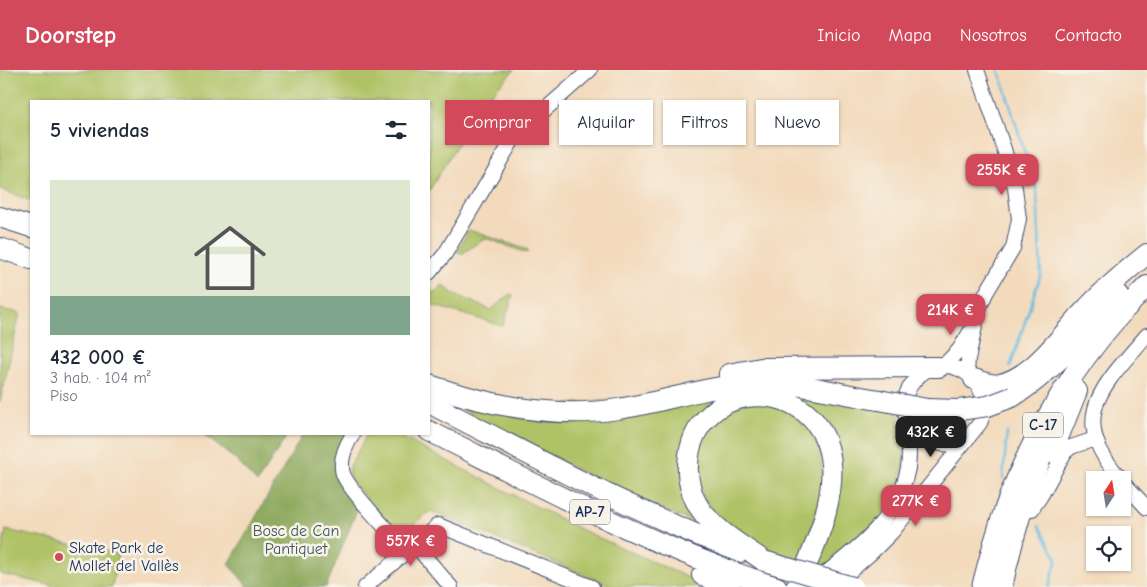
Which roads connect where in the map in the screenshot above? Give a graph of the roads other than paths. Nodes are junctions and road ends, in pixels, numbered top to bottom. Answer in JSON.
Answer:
{"nodes":[{"id":1,"x":590,"y":70,"type":"edge"},
{"id":2,"x":977,"y":70,"type":"edge"},
{"id":3,"x":549,"y":106,"type":"edge"},
{"id":4,"x":510,"y":145,"type":"edge"},
{"id":5,"x":0,"y":217,"type":"edge"},
{"id":6,"x":30,"y":227,"type":"edge"},
{"id":7,"x":0,"y":248,"type":"edge"},
{"id":8,"x":1147,"y":254,"type":"edge"},
{"id":9,"x":30,"y":259,"type":"edge"},
{"id":10,"x":1147,"y":264,"type":"edge"},
{"id":11,"x":430,"y":272,"type":"edge"},
{"id":12,"x":1147,"y":286,"type":"edge"},
{"id":13,"x":1147,"y":305,"type":"edge"},
{"id":14,"x":977,"y":317,"type":"junction"},
{"id":15,"x":1147,"y":335,"type":"edge"},
{"id":16,"x":941,"y":367,"type":"junction"},
{"id":17,"x":971,"y":376,"type":"junction"},
{"id":18,"x":430,"y":385,"type":"edge"},
{"id":19,"x":1078,"y":391,"type":"junction"},
{"id":20,"x":430,"y":404,"type":"edge"},
{"id":21,"x":644,"y":404,"type":"junction"},
{"id":22,"x":908,"y":421,"type":"junction"},
{"id":23,"x":430,"y":431,"type":"edge"},
{"id":24,"x":352,"y":435,"type":"edge"},
{"id":25,"x":420,"y":435,"type":"edge"},
{"id":26,"x":969,"y":437,"type":"junction"},
{"id":27,"x":1095,"y":439,"type":"junction"},
{"id":28,"x":1114,"y":471,"type":"edge"},
{"id":29,"x":1131,"y":490,"type":"edge"},
{"id":30,"x":1147,"y":508,"type":"edge"},
{"id":31,"x":1032,"y":509,"type":"junction"},
{"id":32,"x":415,"y":545,"type":"junction"},
{"id":33,"x":764,"y":560,"type":"junction"},
{"id":34,"x":365,"y":587,"type":"edge"},
{"id":35,"x":451,"y":587,"type":"edge"},
{"id":36,"x":592,"y":587,"type":"edge"},
{"id":37,"x":730,"y":587,"type":"edge"},
{"id":38,"x":777,"y":587,"type":"edge"},
{"id":39,"x":796,"y":587,"type":"edge"},
{"id":40,"x":808,"y":587,"type":"edge"},
{"id":41,"x":831,"y":587,"type":"edge"},
{"id":42,"x":853,"y":587,"type":"edge"},
{"id":43,"x":982,"y":587,"type":"edge"},
{"id":44,"x":1002,"y":587,"type":"edge"},
{"id":45,"x":1015,"y":587,"type":"edge"}],
"edges":[{"from":1,"to":3,"type":"street"},
{"from":2,"to":14,"type":"street"},
{"from":4,"to":11,"type":"street"},
{"from":5,"to":6,"type":"highway"},
{"from":7,"to":9,"type":"highway"},
{"from":8,"to":17,"type":"highway"},
{"from":10,"to":21,"type":"highway","bridge":true},
{"from":12,"to":43,"type":"highway","number":"C-17"},
{"from":13,"to":19,"type":"highway","number":"C-17"},
{"from":14,"to":16,"type":"street"},
{"from":14,"to":17,"type":"street"},
{"from":15,"to":27,"type":"street"},
{"from":16,"to":17,"type":"street"},
{"from":16,"to":21,"type":"highway"},
{"from":16,"to":22,"type":"street"},
{"from":17,"to":26,"type":"street"},
{"from":18,"to":21,"type":"highway"},
{"from":19,"to":31,"type":"highway"},
{"from":19,"to":44,"type":"highway","number":"C-17"},
{"from":20,"to":33,"type":"highway","number":"AP-7"},
{"from":22,"to":26,"type":"street"},
{"from":22,"to":40,"type":"street"},
{"from":23,"to":38,"type":"highway","number":"AP-7"},
{"from":24,"to":32,"type":"street"},
{"from":25,"to":37,"type":"highway"},
{"from":26,"to":41,"type":"street"},
{"from":27,"to":28,"type":"street"},
{"from":27,"to":31,"type":"street"},
{"from":29,"to":30,"type":"street"},
{"from":31,"to":45,"type":"highway"},
{"from":32,"to":34,"type":"street"},
{"from":32,"to":35,"type":"street"},
{"from":32,"to":36,"type":"street"},
{"from":33,"to":39,"type":"highway"},
{"from":33,"to":42,"type":"highway","number":"AP-7","bridge":true}]}
